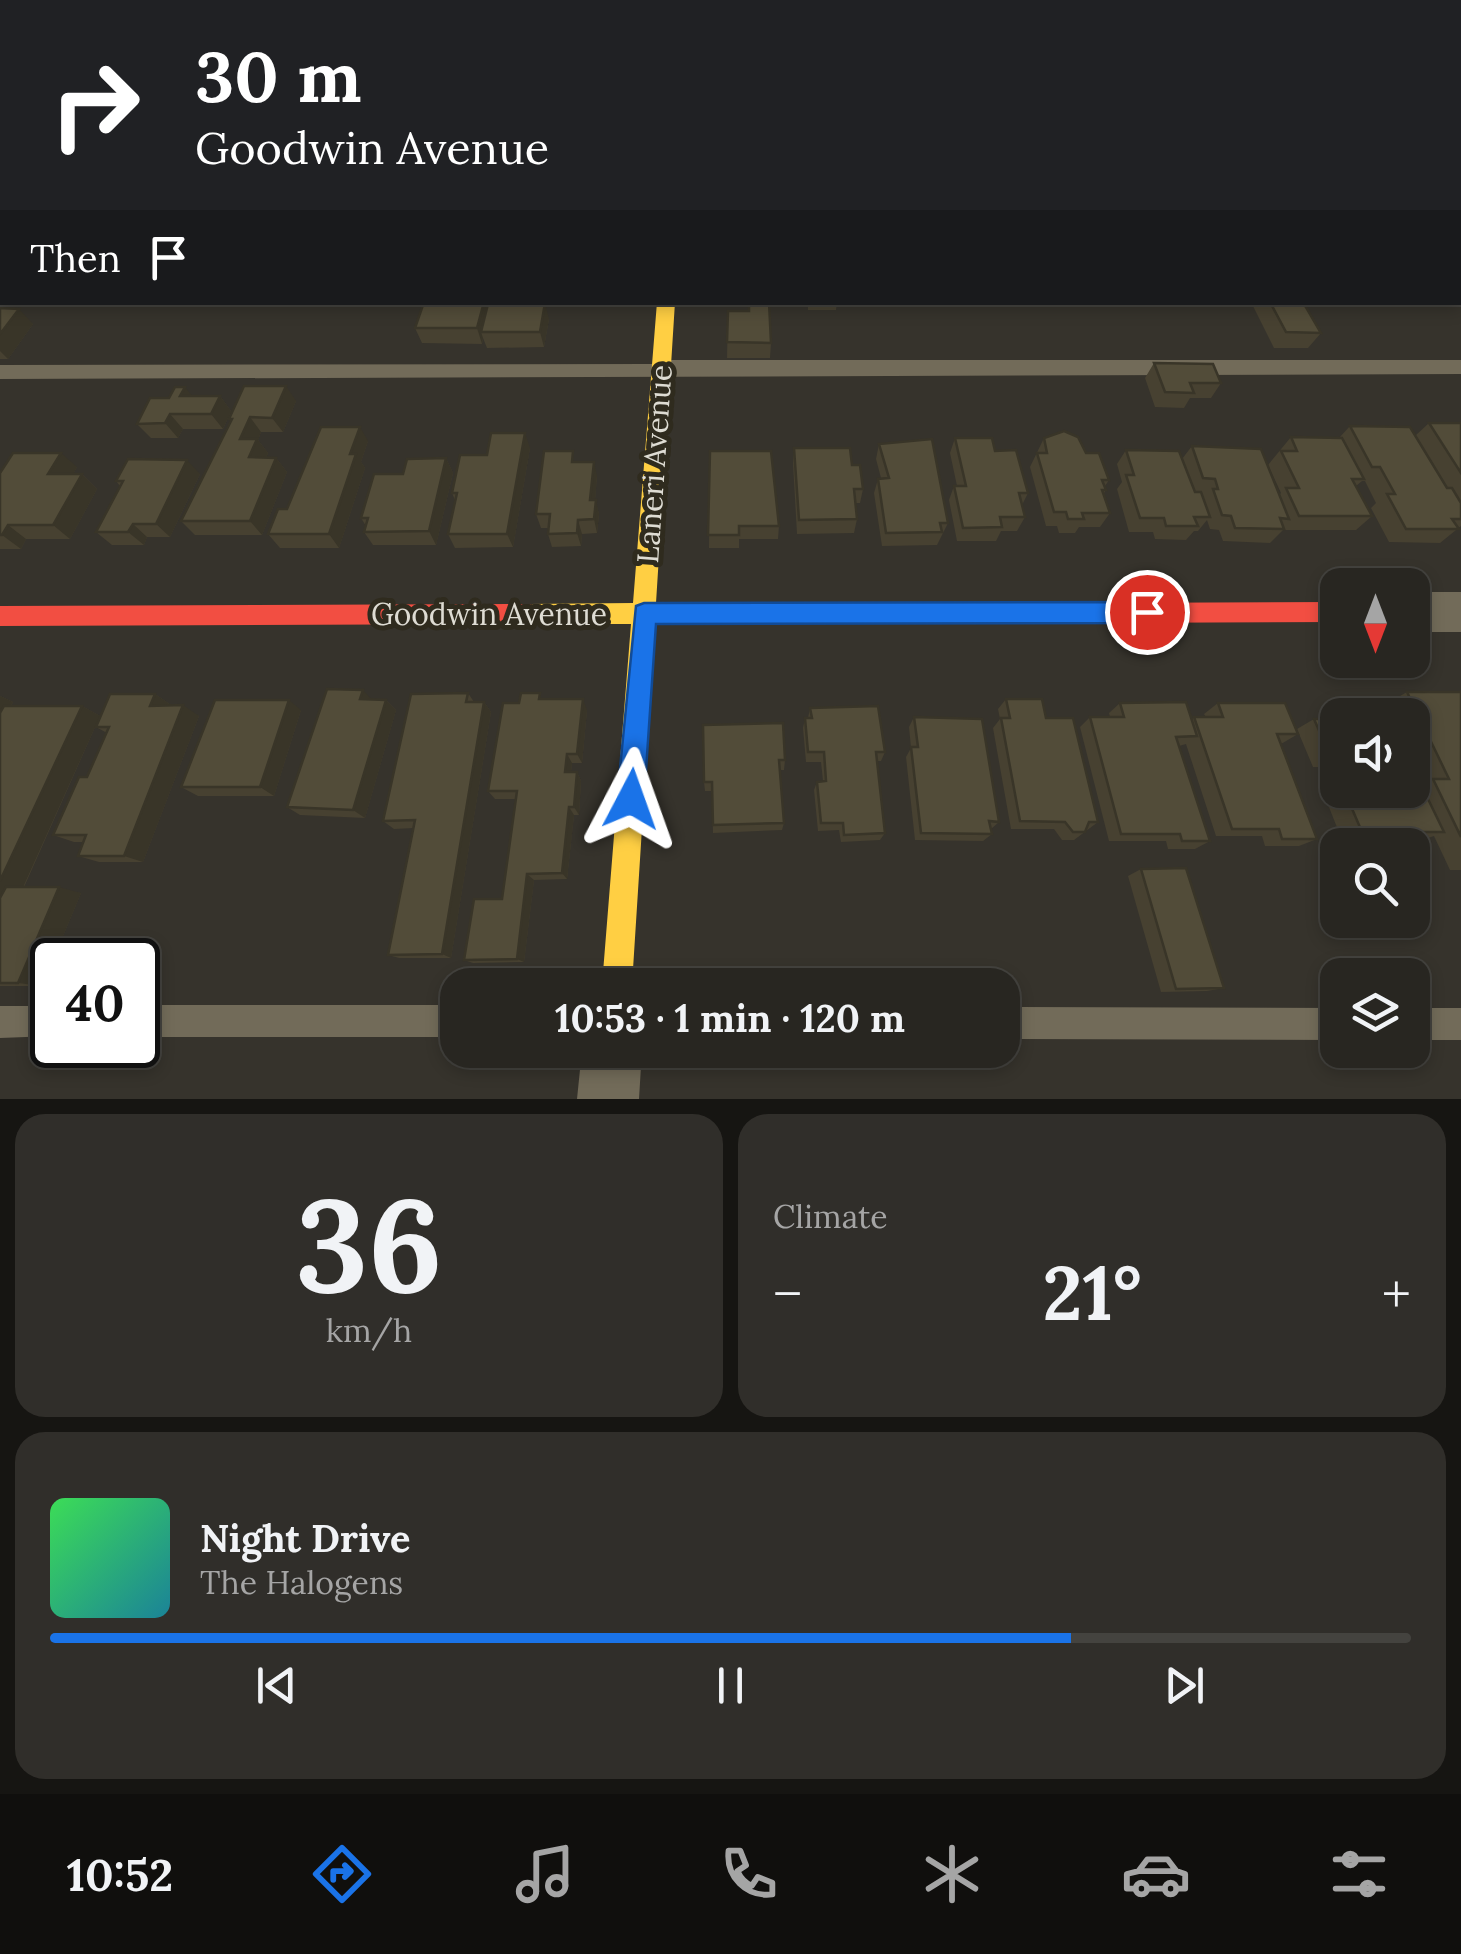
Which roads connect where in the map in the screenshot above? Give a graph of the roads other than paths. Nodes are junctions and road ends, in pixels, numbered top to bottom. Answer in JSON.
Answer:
{"nodes":[{"id":1,"x":666,"y":305,"type":"edge"},
{"id":2,"x":1461,"y":368,"type":"edge"},
{"id":3,"x":660,"y":369,"type":"junction"},
{"id":4,"x":0,"y":372,"type":"edge"},
{"id":5,"x":1320,"y":612,"type":"edge"},
{"id":6,"x":1430,"y":612,"type":"edge"},
{"id":7,"x":1461,"y":612,"type":"edge"},
{"id":8,"x":644,"y":614,"type":"junction"},
{"id":9,"x":0,"y":616,"type":"edge"},
{"id":10,"x":618,"y":968,"type":"edge"},
{"id":11,"x":440,"y":1020,"type":"edge"},
{"id":12,"x":30,"y":1021,"type":"edge"},
{"id":13,"x":160,"y":1021,"type":"edge"},
{"id":14,"x":0,"y":1022,"type":"edge"},
{"id":15,"x":1020,"y":1024,"type":"edge"},
{"id":16,"x":1320,"y":1024,"type":"edge"},
{"id":17,"x":1430,"y":1024,"type":"edge"},
{"id":18,"x":1461,"y":1024,"type":"edge"},
{"id":19,"x":611,"y":1068,"type":"edge"},
{"id":20,"x":608,"y":1099,"type":"edge"}],
"edges":[{"from":1,"to":3,"type":"street","name":"Laneri Avenue"},
{"from":2,"to":3,"type":"lane"},
{"from":3,"to":4,"type":"lane"},
{"from":3,"to":8,"type":"street","name":"Laneri Avenue"},
{"from":5,"to":8,"type":"street","name":"Goodwin Avenue"},
{"from":6,"to":7,"type":"street"},
{"from":8,"to":9,"type":"street","name":"Goodwin Avenue"},
{"from":8,"to":10,"type":"street","name":"Laneri Avenue"},
{"from":11,"to":13,"type":"lane"},
{"from":12,"to":14,"type":"lane"},
{"from":15,"to":16,"type":"lane"},
{"from":17,"to":18,"type":"lane"},
{"from":19,"to":20,"type":"street"}]}
